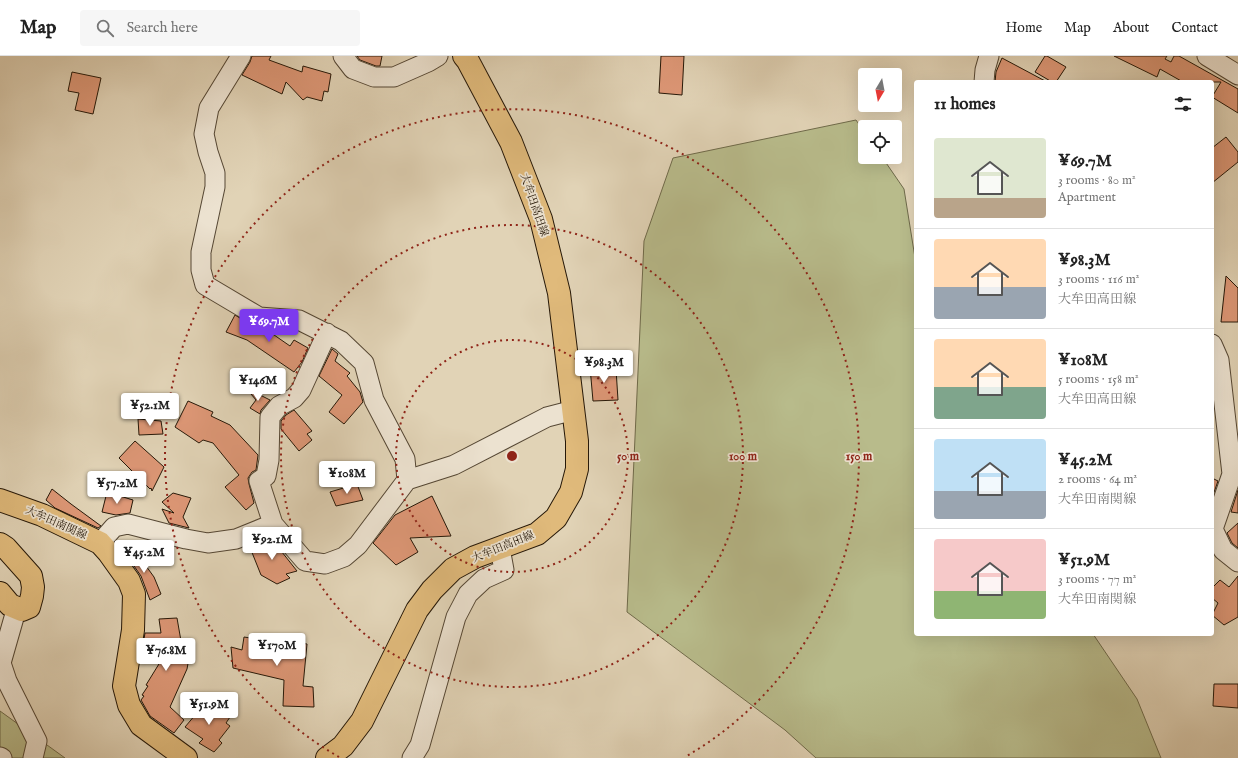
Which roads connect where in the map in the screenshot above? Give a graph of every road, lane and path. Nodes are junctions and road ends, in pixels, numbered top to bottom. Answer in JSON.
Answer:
{"nodes":[{"id":1,"x":241,"y":56,"type":"edge"},
{"id":2,"x":343,"y":56,"type":"edge"},
{"id":3,"x":438,"y":56,"type":"edge"},
{"id":4,"x":464,"y":56,"type":"edge"},
{"id":5,"x":989,"y":56,"type":"edge"},
{"id":6,"x":1206,"y":56,"type":"edge"},
{"id":7,"x":1238,"y":75,"type":"edge"},
{"id":8,"x":984,"y":80,"type":"edge"},
{"id":9,"x":327,"y":333,"type":"junction"},
{"id":10,"x":1214,"y":349,"type":"edge"},
{"id":11,"x":574,"y":410,"type":"junction"},
{"id":12,"x":407,"y":480,"type":"junction"},
{"id":13,"x":0,"y":500,"type":"edge"},
{"id":14,"x":273,"y":524,"type":"junction"},
{"id":15,"x":1214,"y":526,"type":"edge"},
{"id":16,"x":1214,"y":531,"type":"edge"},
{"id":17,"x":100,"y":543,"type":"junction"},
{"id":18,"x":0,"y":544,"type":"edge"},
{"id":19,"x":500,"y":548,"type":"junction"},
{"id":20,"x":1238,"y":562,"type":"edge"},
{"id":21,"x":0,"y":593,"type":"edge"},
{"id":22,"x":16,"y":607,"type":"junction"},
{"id":23,"x":33,"y":758,"type":"edge"},
{"id":24,"x":186,"y":758,"type":"edge"},
{"id":25,"x":327,"y":758,"type":"edge"},
{"id":26,"x":412,"y":758,"type":"edge"}],
"edges":[{"from":1,"to":9,"type":"street"},
{"from":2,"to":3,"type":"street"},
{"from":4,"to":11,"type":"main road","name":"大牟田高田線"},
{"from":5,"to":8,"type":"street"},
{"from":6,"to":7,"type":"street"},
{"from":9,"to":12,"type":"street"},
{"from":9,"to":14,"type":"street"},
{"from":10,"to":15,"type":"street"},
{"from":11,"to":12,"type":"street"},
{"from":11,"to":19,"type":"main road","name":"大牟田高田線"},
{"from":12,"to":14,"type":"street"},
{"from":13,"to":17,"type":"main road","name":"大牟田南関線"},
{"from":14,"to":17,"type":"street"},
{"from":16,"to":20,"type":"street"},
{"from":17,"to":24,"type":"main road","name":"大牟田南関線"},
{"from":18,"to":22,"type":"main road"},
{"from":19,"to":25,"type":"main road","name":"大牟田高田線"},
{"from":19,"to":26,"type":"street"},
{"from":21,"to":22,"type":"main road"},
{"from":22,"to":23,"type":"street"}]}
